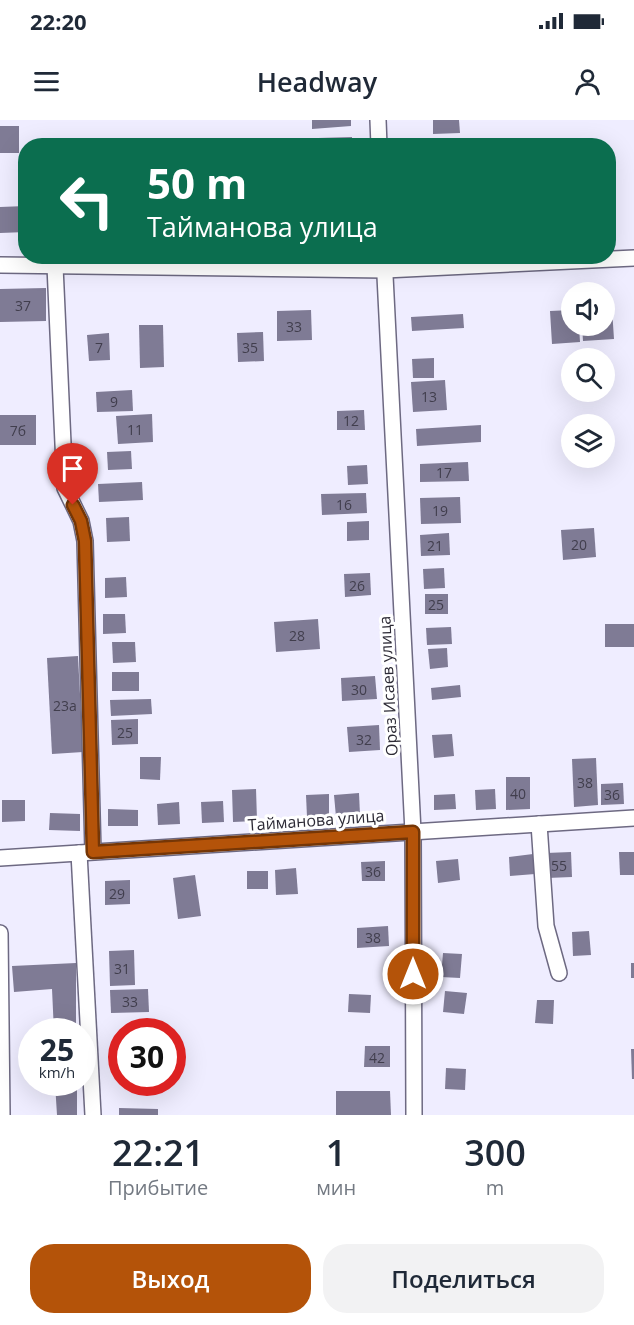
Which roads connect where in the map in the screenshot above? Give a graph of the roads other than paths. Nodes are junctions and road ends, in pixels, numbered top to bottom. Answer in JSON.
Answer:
{"nodes":[{"id":1,"x":378,"y":120,"type":"edge"},
{"id":2,"x":379,"y":138,"type":"edge"},
{"id":3,"x":616,"y":258,"type":"edge"},
{"id":4,"x":634,"y":258,"type":"edge"},
{"id":5,"x":275,"y":264,"type":"edge"},
{"id":6,"x":384,"y":264,"type":"edge"},
{"id":7,"x":0,"y":265,"type":"edge"},
{"id":8,"x":56,"y":266,"type":"junction"},
{"id":9,"x":634,"y":818,"type":"edge"},
{"id":10,"x":538,"y":824,"type":"junction"},
{"id":11,"x":413,"y":832,"type":"junction"},
{"id":12,"x":86,"y":852,"type":"junction"},
{"id":13,"x":0,"y":858,"type":"edge"},
{"id":14,"x":0,"y":933,"type":"edge"},
{"id":15,"x":559,"y":973,"type":"dead end"},
{"id":16,"x":2,"y":1115,"type":"edge"},
{"id":17,"x":93,"y":1115,"type":"edge"},
{"id":18,"x":414,"y":1115,"type":"edge"}],
"edges":[{"from":1,"to":2,"type":"street"},
{"from":3,"to":4,"type":"street"},
{"from":5,"to":8,"type":"street"},
{"from":6,"to":11,"type":"street","name":"Ораз Исаев улица"},
{"from":7,"to":8,"type":"street"},
{"from":8,"to":12,"type":"street"},
{"from":9,"to":10,"type":"street","name":"Тайманова улица"},
{"from":10,"to":11,"type":"street","name":"Тайманова улица"},
{"from":10,"to":15,"type":"street"},
{"from":11,"to":12,"type":"street","name":"Тайманова улица"},
{"from":11,"to":18,"type":"street","name":"Ораз Исаев улица"},
{"from":12,"to":13,"type":"street","name":"Тайманова улица"},
{"from":12,"to":17,"type":"street"},
{"from":14,"to":16,"type":"street"}]}
